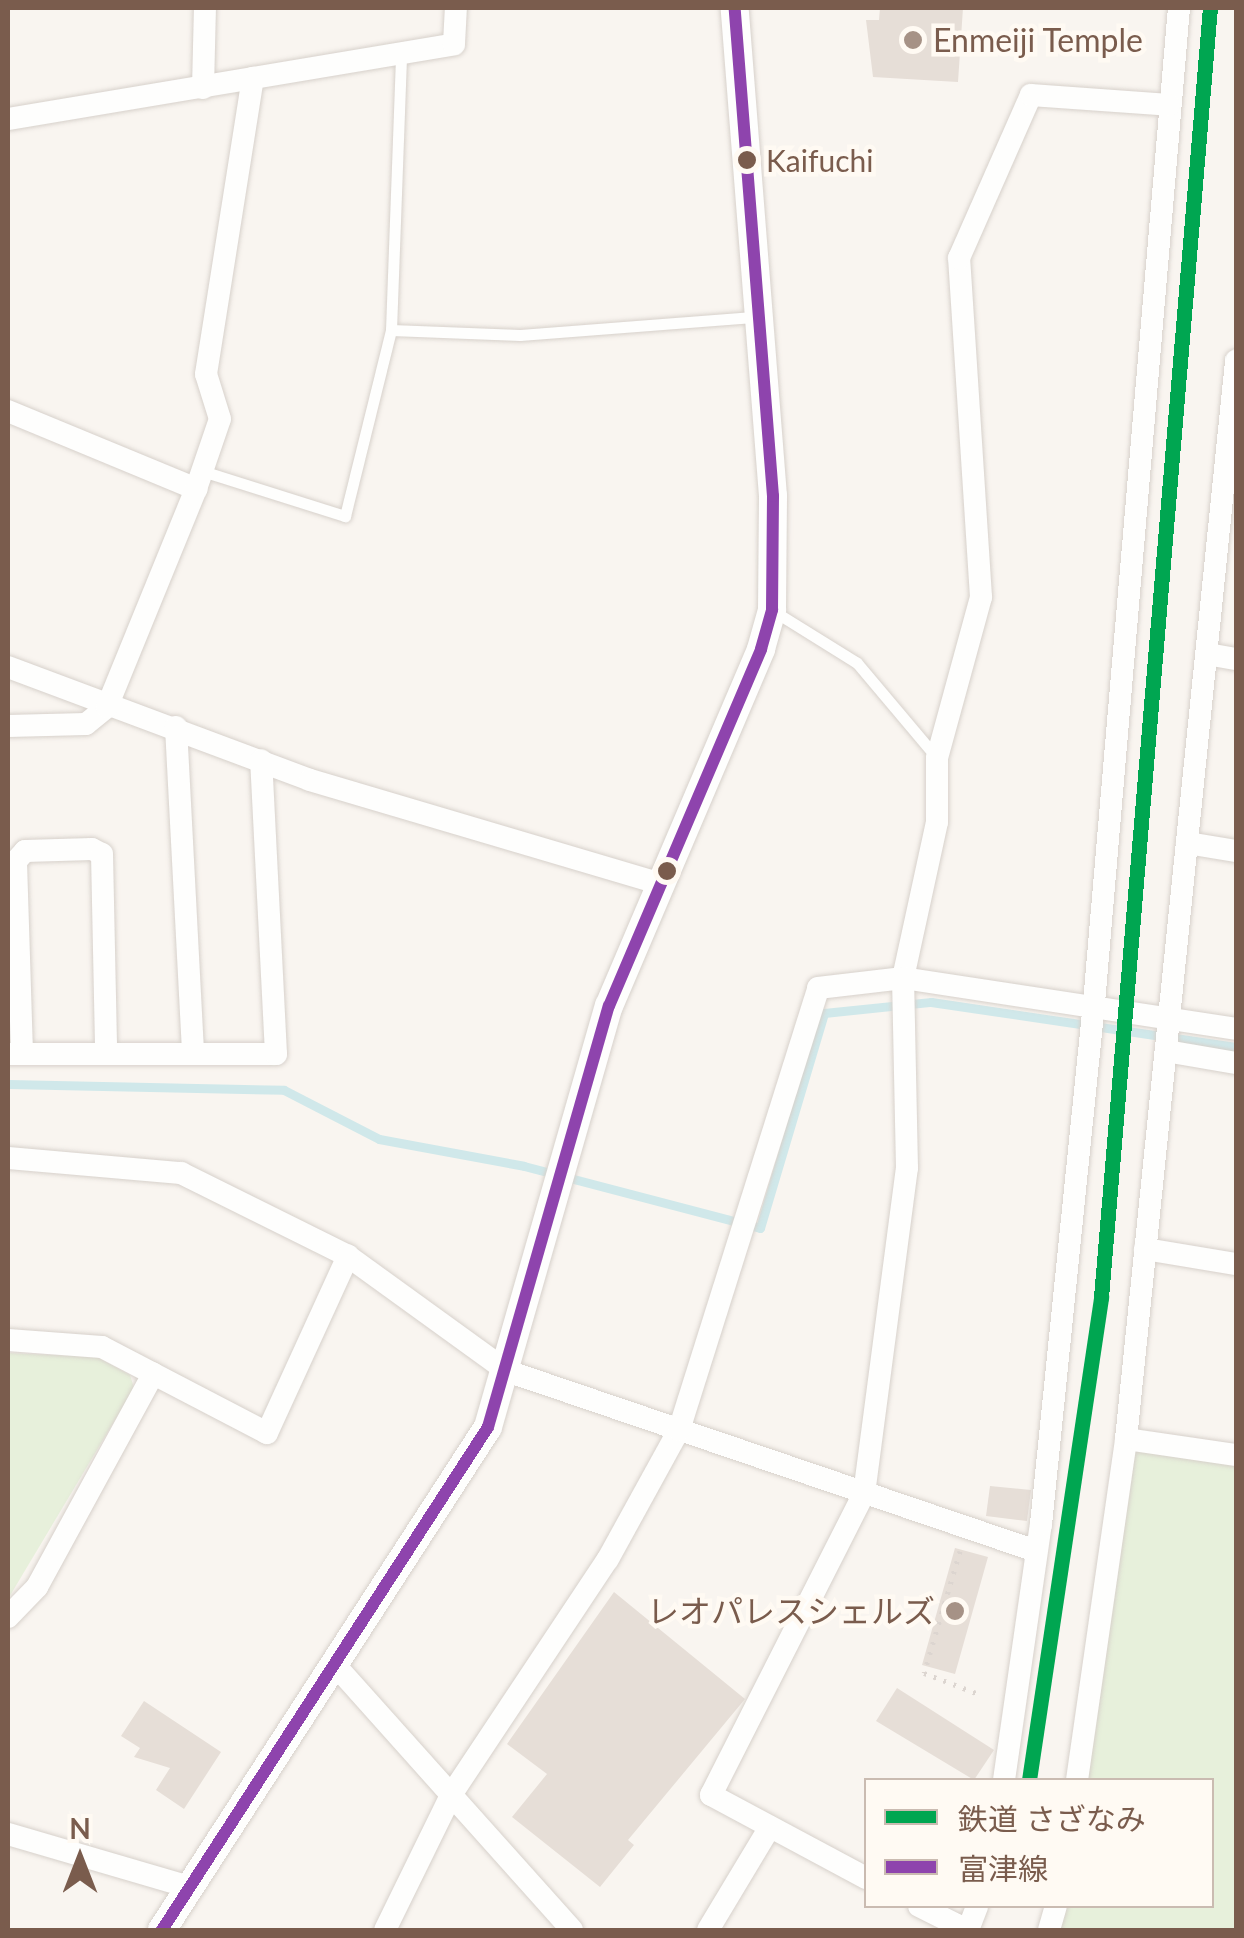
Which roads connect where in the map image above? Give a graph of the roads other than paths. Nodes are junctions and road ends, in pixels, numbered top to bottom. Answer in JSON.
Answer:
{"nodes":[{"id":1,"x":205,"y":8,"type":"edge"},
{"id":2,"x":456,"y":8,"type":"edge"},
{"id":3,"x":736,"y":8,"type":"edge"},
{"id":4,"x":1179,"y":8,"type":"edge"},
{"id":5,"x":402,"y":53,"type":"junction"},
{"id":6,"x":253,"y":78,"type":"junction"},
{"id":7,"x":203,"y":88,"type":"junction"},
{"id":8,"x":1169,"y":104,"type":"junction"},
{"id":9,"x":8,"y":120,"type":"edge"},
{"id":10,"x":756,"y":316,"type":"junction"},
{"id":11,"x":391,"y":330,"type":"junction"},
{"id":12,"x":1236,"y":361,"type":"edge"},
{"id":13,"x":8,"y":411,"type":"edge"},
{"id":14,"x":1232,"y":461,"type":"edge"},
{"id":15,"x":199,"y":480,"type":"junction"},
{"id":16,"x":772,"y":610,"type":"junction"},
{"id":17,"x":1206,"y":654,"type":"junction"},
{"id":18,"x":1236,"y":659,"type":"edge"},
{"id":19,"x":8,"y":667,"type":"edge"},
{"id":20,"x":107,"y":707,"type":"junction"},
{"id":21,"x":8,"y":726,"type":"edge"},
{"id":22,"x":176,"y":728,"type":"junction"},
{"id":23,"x":937,"y":758,"type":"junction"},
{"id":24,"x":261,"y":760,"type":"junction"},
{"id":25,"x":1187,"y":843,"type":"junction"},
{"id":26,"x":1236,"y":851,"type":"edge"},
{"id":27,"x":661,"y":884,"type":"junction"},
{"id":28,"x":904,"y":978,"type":"junction"},
{"id":29,"x":1094,"y":1004,"type":"junction"},
{"id":30,"x":1169,"y":1017,"type":"junction"},
{"id":31,"x":1236,"y":1028,"type":"edge"},
{"id":32,"x":106,"y":1050,"type":"junction"},
{"id":33,"x":1166,"y":1050,"type":"junction"},
{"id":34,"x":193,"y":1052,"type":"junction"},
{"id":35,"x":15,"y":1054,"type":"edge"},
{"id":36,"x":1236,"y":1063,"type":"edge"},
{"id":37,"x":8,"y":1158,"type":"edge"},
{"id":38,"x":1145,"y":1249,"type":"junction"},
{"id":39,"x":348,"y":1256,"type":"junction"},
{"id":40,"x":1236,"y":1264,"type":"edge"},
{"id":41,"x":8,"y":1340,"type":"edge"},
{"id":42,"x":507,"y":1371,"type":"junction"},
{"id":43,"x":153,"y":1374,"type":"junction"},
{"id":44,"x":679,"y":1430,"type":"junction"},
{"id":45,"x":1126,"y":1438,"type":"junction"},
{"id":46,"x":1236,"y":1455,"type":"edge"},
{"id":47,"x":864,"y":1494,"type":"junction"},
{"id":48,"x":1036,"y":1551,"type":"junction"},
{"id":49,"x":8,"y":1617,"type":"edge"},
{"id":50,"x":336,"y":1666,"type":"junction"},
{"id":51,"x":1004,"y":1778,"type":"edge"},
{"id":52,"x":1078,"y":1778,"type":"edge"},
{"id":53,"x":451,"y":1796,"type":"junction"},
{"id":54,"x":770,"y":1827,"type":"junction"},
{"id":55,"x":8,"y":1834,"type":"edge"},
{"id":56,"x":864,"y":1877,"type":"edge"},
{"id":57,"x":189,"y":1887,"type":"junction"},
{"id":58,"x":923,"y":1908,"type":"edge"},
{"id":59,"x":162,"y":1930,"type":"edge"},
{"id":60,"x":385,"y":1930,"type":"edge"},
{"id":61,"x":572,"y":1930,"type":"edge"},
{"id":62,"x":708,"y":1930,"type":"edge"},
{"id":63,"x":967,"y":1930,"type":"edge"}],
"edges":[{"from":1,"to":7,"type":"street"},
{"from":2,"to":5,"type":"street"},
{"from":3,"to":10,"type":"street"},
{"from":4,"to":8,"type":"street"},
{"from":5,"to":6,"type":"street"},
{"from":5,"to":11,"type":"lane"},
{"from":6,"to":7,"type":"street"},
{"from":6,"to":15,"type":"street"},
{"from":7,"to":9,"type":"street"},
{"from":8,"to":23,"type":"street"},
{"from":8,"to":29,"type":"street"},
{"from":10,"to":11,"type":"lane"},
{"from":10,"to":16,"type":"street"},
{"from":11,"to":15,"type":"lane"},
{"from":12,"to":14,"type":"street"},
{"from":13,"to":15,"type":"street"},
{"from":14,"to":17,"type":"street"},
{"from":15,"to":20,"type":"street"},
{"from":16,"to":23,"type":"lane"},
{"from":16,"to":27,"type":"street"},
{"from":17,"to":18,"type":"street"},
{"from":17,"to":25,"type":"street"},
{"from":19,"to":20,"type":"street"},
{"from":20,"to":21,"type":"street"},
{"from":20,"to":22,"type":"street"},
{"from":22,"to":24,"type":"street"},
{"from":22,"to":34,"type":"street"},
{"from":23,"to":28,"type":"street"},
{"from":24,"to":27,"type":"street"},
{"from":24,"to":34,"type":"street"},
{"from":25,"to":26,"type":"street"},
{"from":25,"to":30,"type":"street"},
{"from":27,"to":42,"type":"street"},
{"from":28,"to":29,"type":"street"},
{"from":28,"to":44,"type":"street"},
{"from":28,"to":47,"type":"street"},
{"from":29,"to":30,"type":"street"},
{"from":29,"to":48,"type":"street"},
{"from":30,"to":31,"type":"street"},
{"from":30,"to":33,"type":"street"},
{"from":32,"to":34,"type":"street"},
{"from":32,"to":35,"type":"street"},
{"from":32,"to":35,"type":"street"},
{"from":33,"to":36,"type":"street"},
{"from":33,"to":38,"type":"street"},
{"from":37,"to":39,"type":"street"},
{"from":38,"to":40,"type":"street"},
{"from":38,"to":45,"type":"street"},
{"from":39,"to":42,"type":"street"},
{"from":39,"to":43,"type":"street"},
{"from":41,"to":43,"type":"street"},
{"from":42,"to":44,"type":"street"},
{"from":42,"to":50,"type":"street"},
{"from":43,"to":49,"type":"street"},
{"from":44,"to":47,"type":"street"},
{"from":44,"to":53,"type":"street"},
{"from":45,"to":46,"type":"street"},
{"from":45,"to":52,"type":"street"},
{"from":47,"to":48,"type":"street"},
{"from":47,"to":54,"type":"street"},
{"from":48,"to":51,"type":"street"},
{"from":50,"to":53,"type":"street"},
{"from":50,"to":57,"type":"street"},
{"from":53,"to":60,"type":"street"},
{"from":53,"to":61,"type":"street"},
{"from":54,"to":56,"type":"street"},
{"from":54,"to":62,"type":"street"},
{"from":55,"to":57,"type":"street"},
{"from":57,"to":59,"type":"street"},
{"from":58,"to":63,"type":"street"}]}
